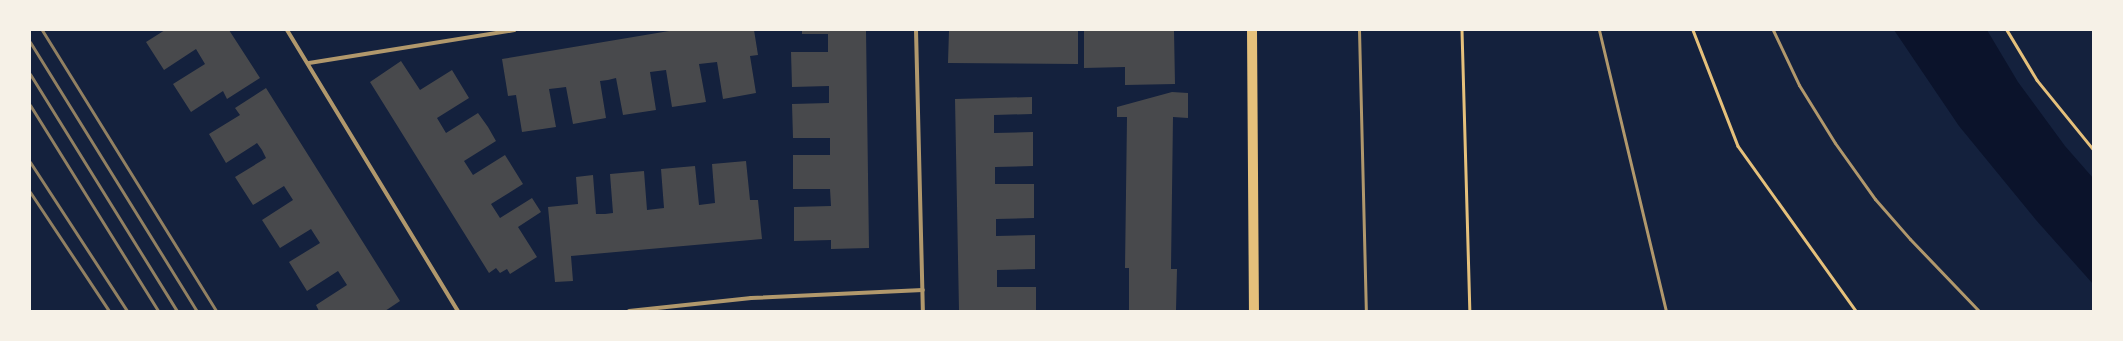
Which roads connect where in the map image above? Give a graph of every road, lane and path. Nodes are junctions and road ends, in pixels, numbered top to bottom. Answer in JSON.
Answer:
{"nodes":[{"id":1,"x":287,"y":30,"type":"edge"},
{"id":2,"x":514,"y":30,"type":"edge"},
{"id":3,"x":916,"y":30,"type":"edge"},
{"id":4,"x":1252,"y":30,"type":"edge"},
{"id":5,"x":1359,"y":30,"type":"edge"},
{"id":6,"x":1462,"y":30,"type":"edge"},
{"id":7,"x":1599,"y":30,"type":"edge"},
{"id":8,"x":1693,"y":30,"type":"edge"},
{"id":9,"x":1773,"y":30,"type":"edge"},
{"id":10,"x":2007,"y":30,"type":"edge"},
{"id":11,"x":309,"y":63,"type":"junction"},
{"id":12,"x":2093,"y":149,"type":"edge"},
{"id":13,"x":923,"y":290,"type":"junction"},
{"id":14,"x":660,"y":309,"type":"edge"},
{"id":15,"x":458,"y":311,"type":"edge"},
{"id":16,"x":629,"y":311,"type":"edge"},
{"id":17,"x":923,"y":311,"type":"edge"},
{"id":18,"x":1254,"y":311,"type":"edge"},
{"id":19,"x":1366,"y":311,"type":"edge"},
{"id":20,"x":1470,"y":311,"type":"edge"},
{"id":21,"x":1666,"y":311,"type":"edge"},
{"id":22,"x":1856,"y":311,"type":"edge"},
{"id":23,"x":1979,"y":311,"type":"edge"}],
"edges":[{"from":1,"to":11,"type":"street"},
{"from":2,"to":11,"type":"street"},
{"from":3,"to":13,"type":"street"},
{"from":4,"to":18,"type":"main road"},
{"from":5,"to":19,"type":"lane"},
{"from":6,"to":20,"type":"path"},
{"from":7,"to":21,"type":"lane"},
{"from":8,"to":22,"type":"path"},
{"from":9,"to":23,"type":"lane"},
{"from":10,"to":12,"type":"path"},
{"from":11,"to":15,"type":"street"},
{"from":13,"to":14,"type":"street"},
{"from":13,"to":17,"type":"street"},
{"from":14,"to":16,"type":"street"}]}
